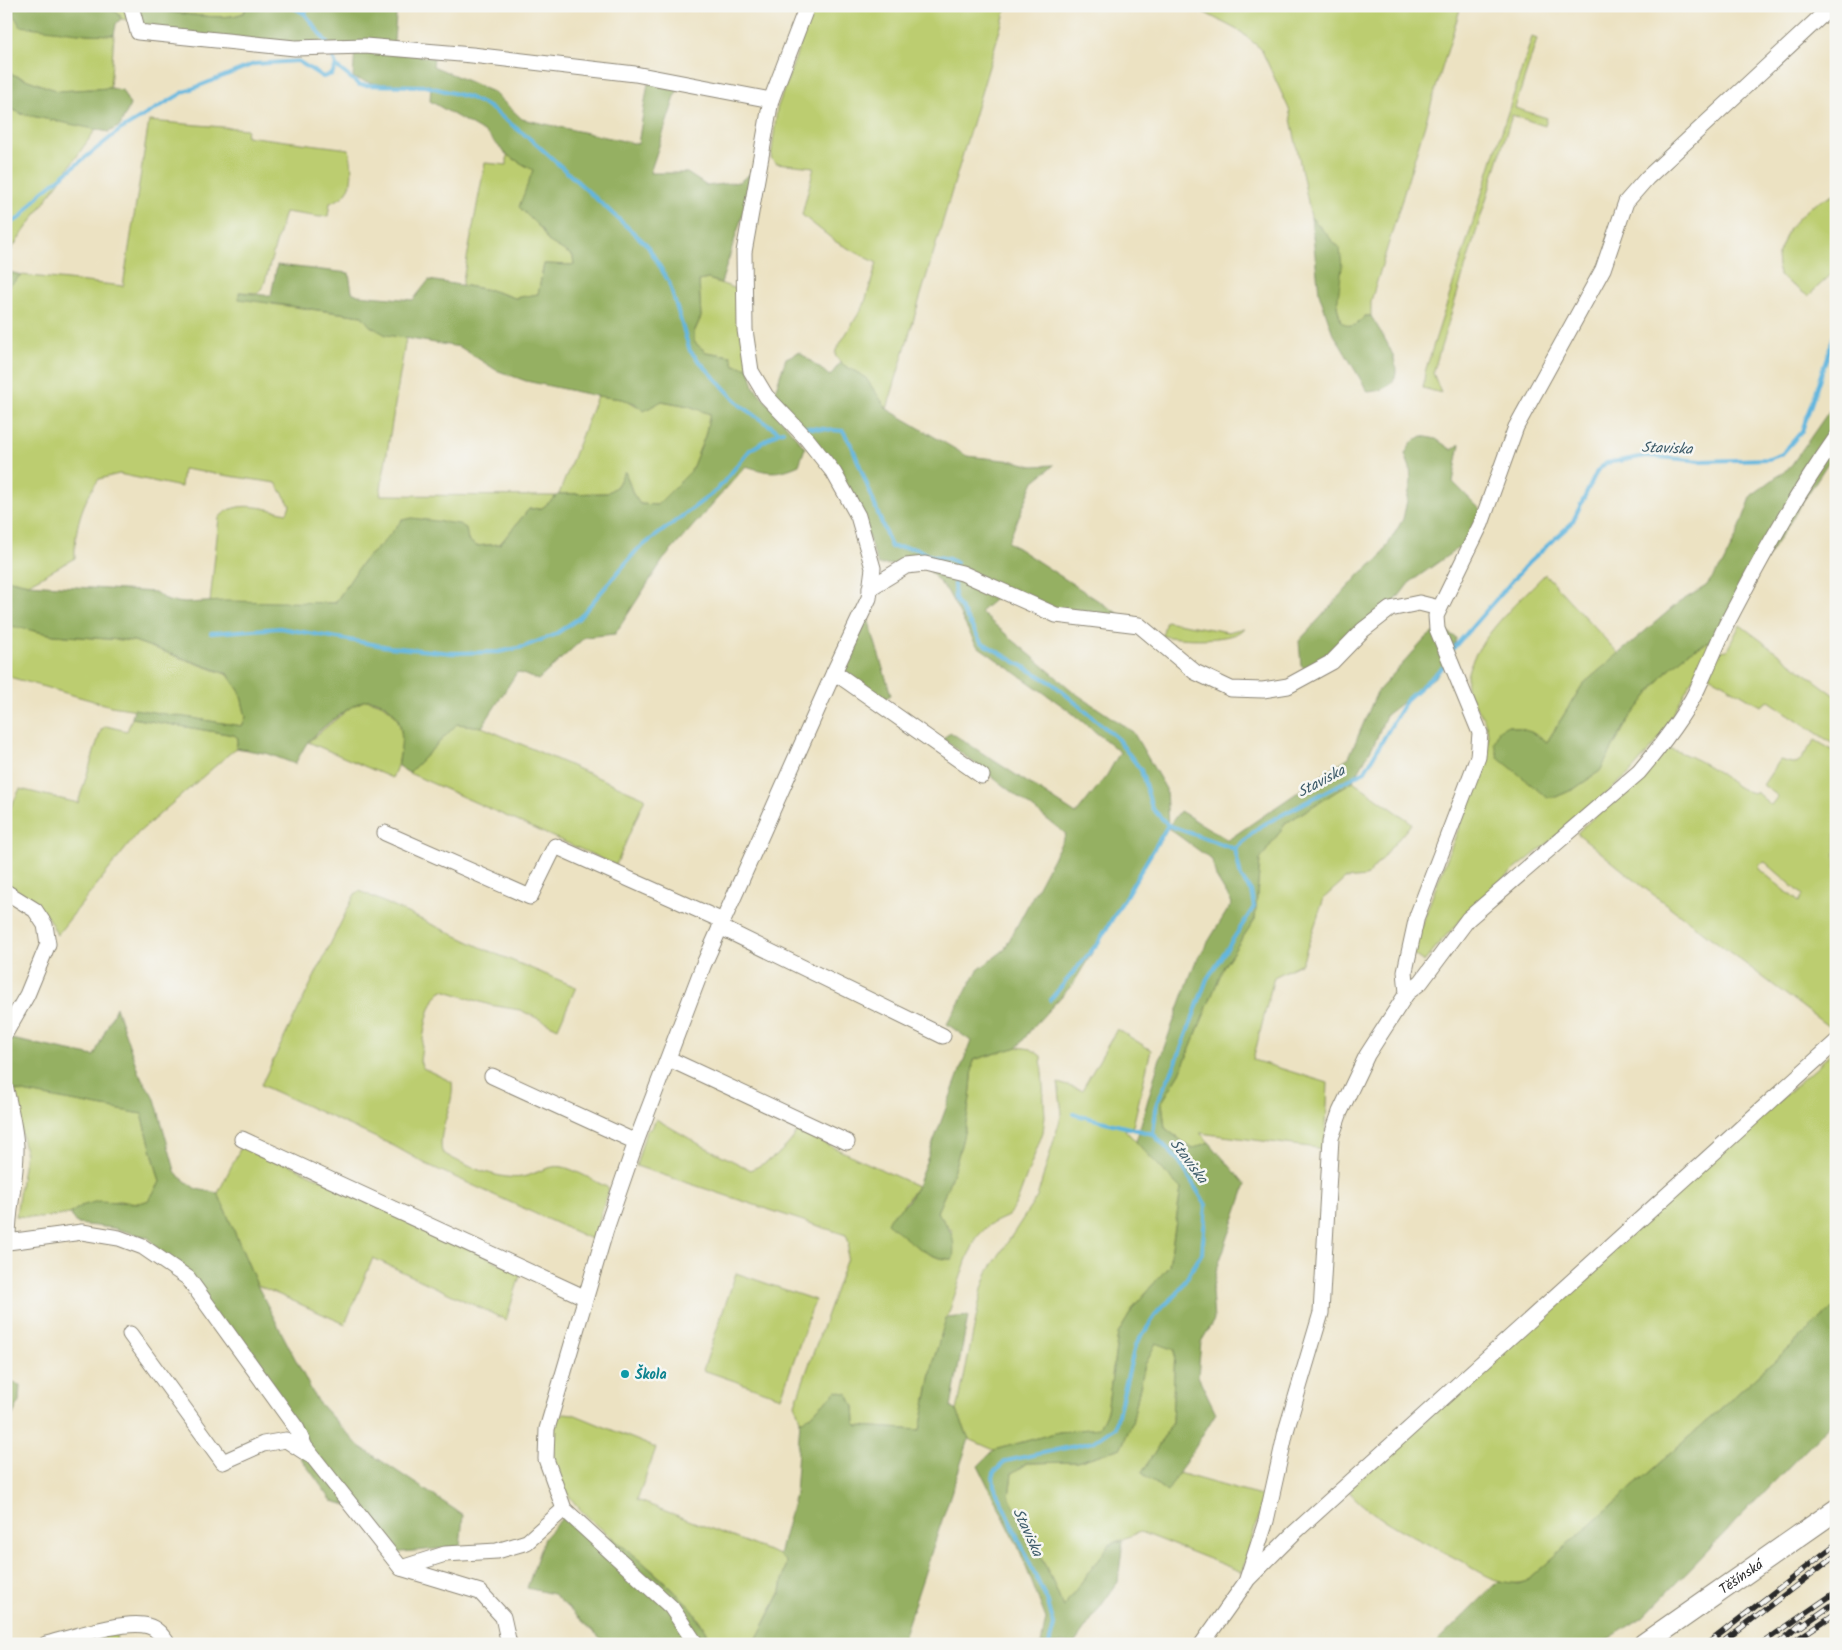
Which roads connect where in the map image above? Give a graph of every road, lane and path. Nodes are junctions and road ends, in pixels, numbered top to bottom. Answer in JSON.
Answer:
{"nodes":[{"id":1,"x":131,"y":6,"type":"edge"},
{"id":2,"x":807,"y":6,"type":"edge"},
{"id":3,"x":1832,"y":6,"type":"edge"},
{"id":4,"x":771,"y":100,"type":"junction"},
{"id":5,"x":1836,"y":438,"type":"edge"},
{"id":6,"x":870,"y":588,"type":"junction"},
{"id":7,"x":1439,"y":608,"type":"junction"},
{"id":8,"x":834,"y":672,"type":"junction"},
{"id":9,"x":982,"y":776,"type":"dead end"},
{"id":10,"x":385,"y":833,"type":"dead end"},
{"id":11,"x":6,"y":892,"type":"edge"},
{"id":12,"x":721,"y":924,"type":"junction"},
{"id":13,"x":1407,"y":993,"type":"junction"},
{"id":14,"x":6,"y":1032,"type":"edge"},
{"id":15,"x":943,"y":1036,"type":"dead end"},
{"id":16,"x":1836,"y":1042,"type":"edge"},
{"id":17,"x":669,"y":1059,"type":"junction"},
{"id":18,"x":492,"y":1076,"type":"dead end"},
{"id":19,"x":6,"y":1090,"type":"edge"},
{"id":20,"x":242,"y":1139,"type":"dead end"},
{"id":21,"x":636,"y":1142,"type":"junction"},
{"id":22,"x":847,"y":1142,"type":"dead end"},
{"id":23,"x":7,"y":1242,"type":"edge"},
{"id":24,"x":584,"y":1298,"type":"junction"},
{"id":25,"x":130,"y":1334,"type":"dead end"},
{"id":26,"x":312,"y":1457,"type":"junction"},
{"id":27,"x":564,"y":1509,"type":"junction"},
{"id":28,"x":1836,"y":1510,"type":"edge"},
{"id":29,"x":401,"y":1568,"type":"junction"},
{"id":30,"x":1246,"y":1582,"type":"junction"},
{"id":31,"x":46,"y":1644,"type":"edge"},
{"id":32,"x":168,"y":1644,"type":"edge"},
{"id":33,"x":509,"y":1644,"type":"edge"},
{"id":34,"x":696,"y":1644,"type":"edge"},
{"id":35,"x":1202,"y":1644,"type":"edge"},
{"id":36,"x":1644,"y":1644,"type":"edge"}],
"edges":[{"from":1,"to":4,"type":"street"},
{"from":2,"to":4,"type":"street"},
{"from":3,"to":7,"type":"street"},
{"from":4,"to":6,"type":"street"},
{"from":5,"to":13,"type":"street"},
{"from":6,"to":7,"type":"street"},
{"from":6,"to":8,"type":"street"},
{"from":7,"to":13,"type":"street"},
{"from":8,"to":9,"type":"street"},
{"from":8,"to":12,"type":"street"},
{"from":10,"to":12,"type":"street"},
{"from":11,"to":14,"type":"street"},
{"from":12,"to":15,"type":"street"},
{"from":12,"to":17,"type":"street"},
{"from":13,"to":30,"type":"street"},
{"from":16,"to":30,"type":"street"},
{"from":17,"to":21,"type":"street"},
{"from":17,"to":22,"type":"street"},
{"from":18,"to":21,"type":"street"},
{"from":19,"to":23,"type":"street"},
{"from":20,"to":24,"type":"street"},
{"from":21,"to":24,"type":"street"},
{"from":23,"to":26,"type":"street"},
{"from":24,"to":27,"type":"street"},
{"from":25,"to":26,"type":"street"},
{"from":26,"to":29,"type":"street"},
{"from":27,"to":29,"type":"street"},
{"from":27,"to":34,"type":"street"},
{"from":28,"to":36,"type":"main road","name":"Těšínská"},
{"from":29,"to":33,"type":"street"},
{"from":30,"to":35,"type":"street"},
{"from":31,"to":32,"type":"street"}]}
